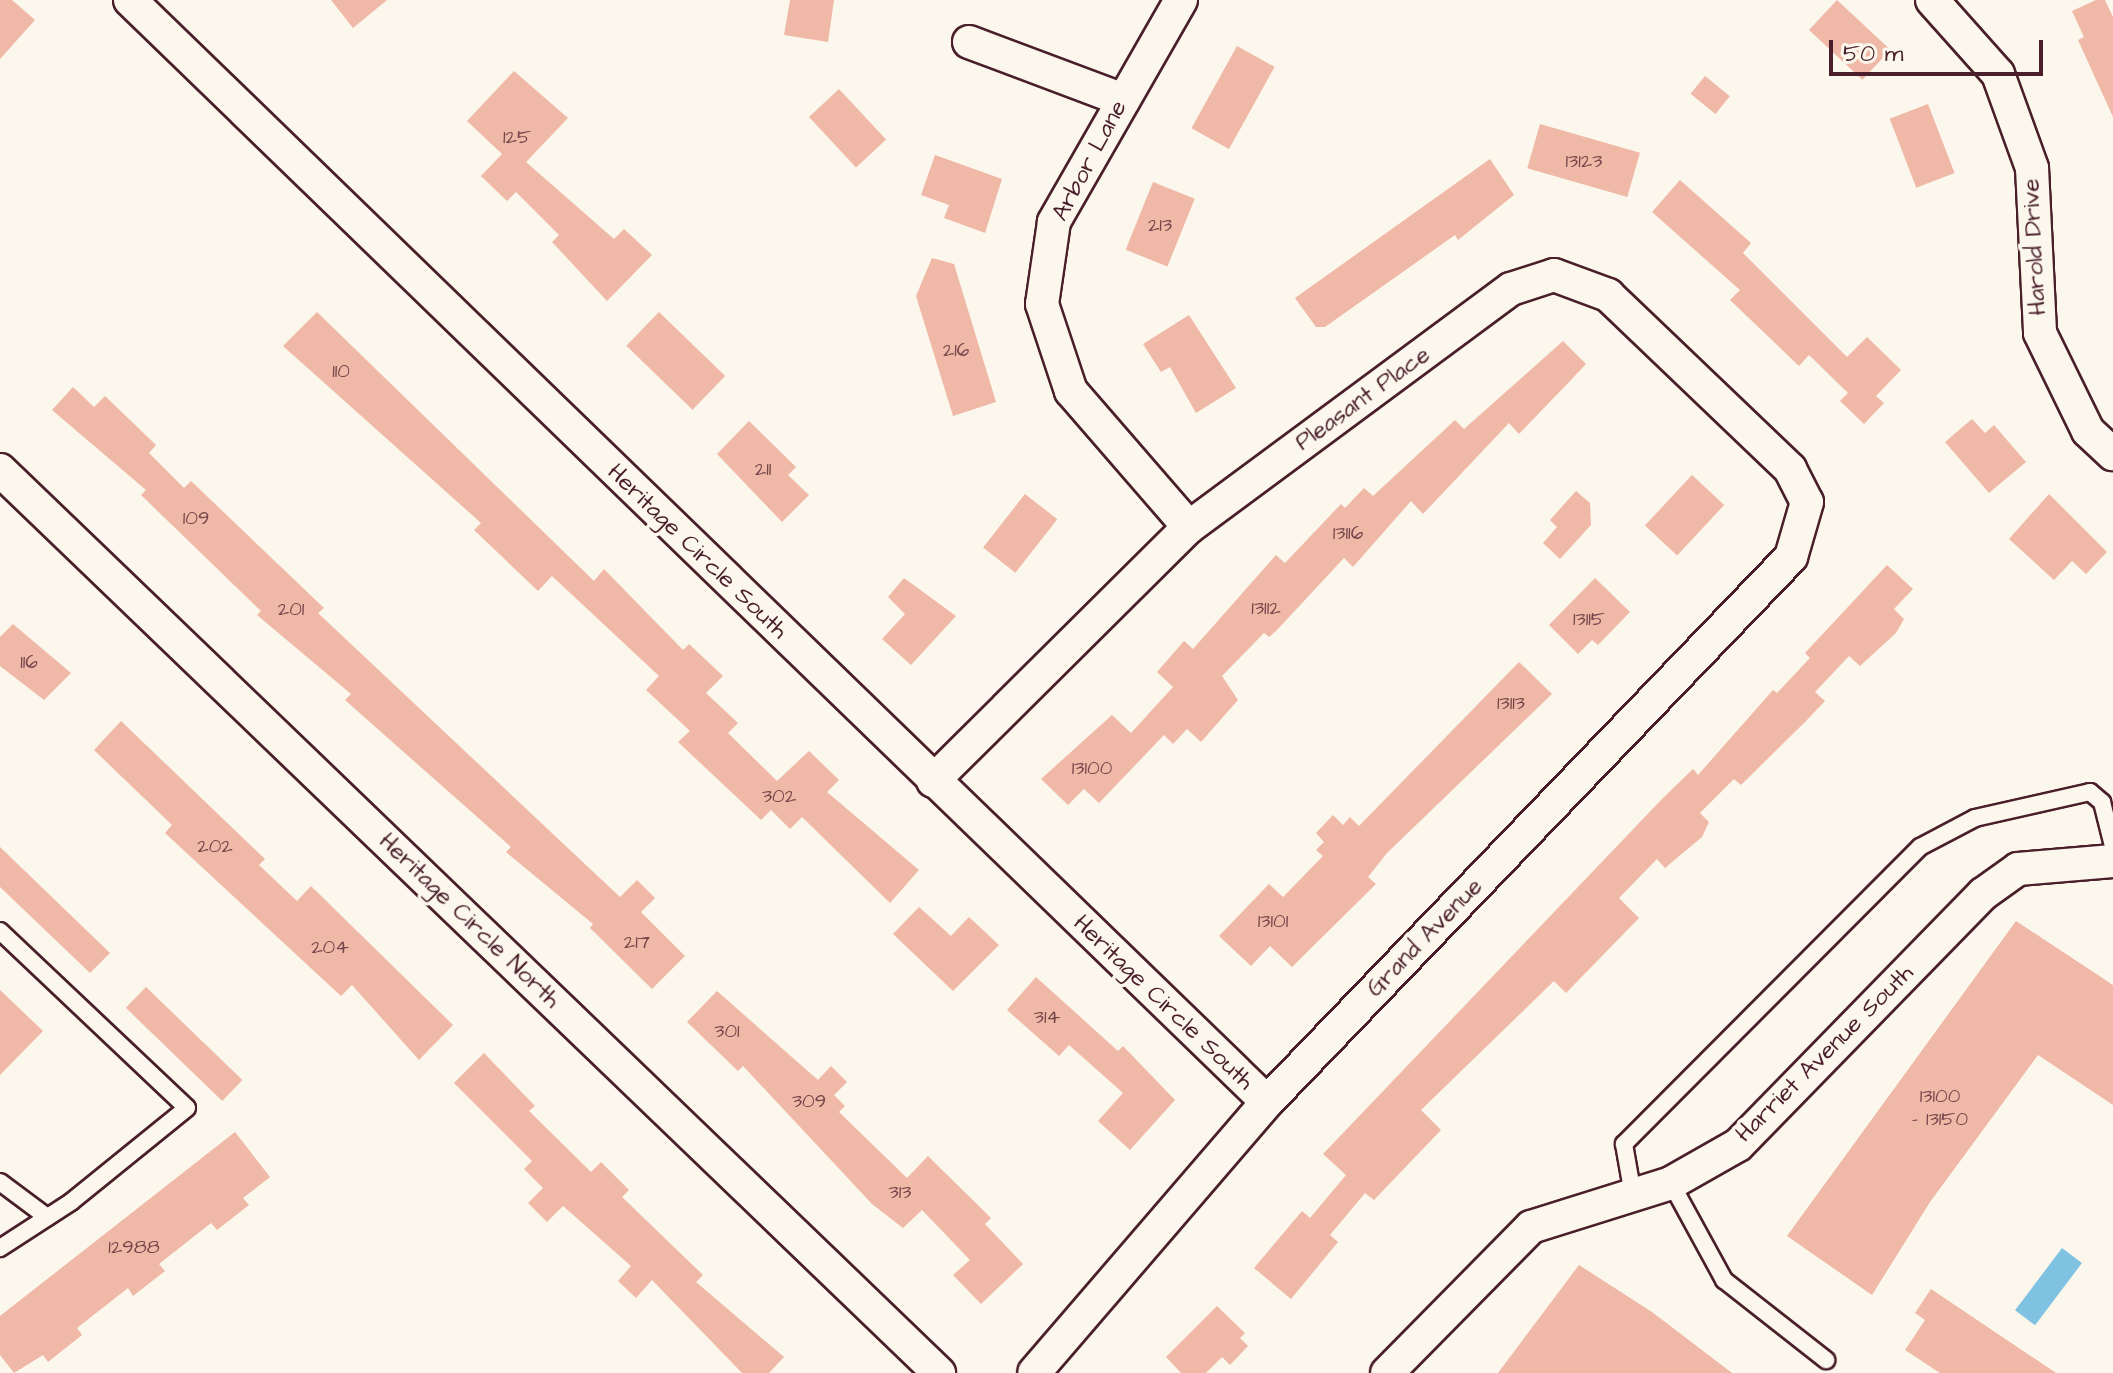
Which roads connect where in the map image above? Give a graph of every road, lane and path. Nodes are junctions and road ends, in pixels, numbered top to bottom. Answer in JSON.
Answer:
{"nodes":[{"id":1,"x":130,"y":0,"type":"edge"},
{"id":2,"x":1181,"y":0,"type":"edge"},
{"id":3,"x":1932,"y":0,"type":"edge"},
{"id":4,"x":969,"y":42,"type":"dead end"},
{"id":5,"x":1123,"y":100,"type":"junction"},
{"id":6,"x":2113,"y":454,"type":"edge"},
{"id":7,"x":0,"y":470,"type":"edge"},
{"id":8,"x":1807,"y":502,"type":"joint"},
{"id":9,"x":1189,"y":527,"type":"junction"},
{"id":10,"x":933,"y":781,"type":"junction"},
{"id":11,"x":2113,"y":846,"type":"edge"},
{"id":12,"x":2113,"y":861,"type":"edge"},
{"id":13,"x":0,"y":931,"type":"edge"},
{"id":14,"x":1267,"y":1102,"type":"junction"},
{"id":15,"x":0,"y":1182,"type":"edge"},
{"id":16,"x":1671,"y":1183,"type":"junction"},
{"id":17,"x":1633,"y":1195,"type":"junction"},
{"id":18,"x":47,"y":1217,"type":"junction"},
{"id":19,"x":0,"y":1248,"type":"edge"},
{"id":20,"x":1826,"y":1360,"type":"dead end"},
{"id":21,"x":939,"y":1373,"type":"edge"},
{"id":22,"x":1034,"y":1373,"type":"edge"},
{"id":23,"x":1387,"y":1373,"type":"edge"}],
"edges":[{"from":1,"to":10,"type":"street","name":"Heritage Circle South"},
{"from":2,"to":5,"type":"street","name":"Arbor Lane"},
{"from":3,"to":6,"type":"street","name":"Harold Drive"},
{"from":4,"to":5,"type":"street"},
{"from":5,"to":9,"type":"street","name":"Arbor Lane"},
{"from":7,"to":21,"type":"street","name":"Heritage Circle North"},
{"from":8,"to":9,"type":"street","name":"Pleasant Place"},
{"from":8,"to":14,"type":"street","name":"Grand Avenue"},
{"from":9,"to":10,"type":"street","name":"Pleasant Place"},
{"from":10,"to":14,"type":"street","name":"Heritage Circle South"},
{"from":11,"to":17,"type":"lane"},
{"from":12,"to":16,"type":"street","name":"Harriet Avenue South"},
{"from":13,"to":18,"type":"lane"},
{"from":14,"to":22,"type":"street","name":"Grand Avenue"},
{"from":15,"to":18,"type":"lane"},
{"from":16,"to":17,"type":"street","name":"Harriet Avenue South"},
{"from":16,"to":20,"type":"lane"},
{"from":17,"to":23,"type":"street","name":"Harriet Avenue South"},
{"from":18,"to":19,"type":"lane"}]}
